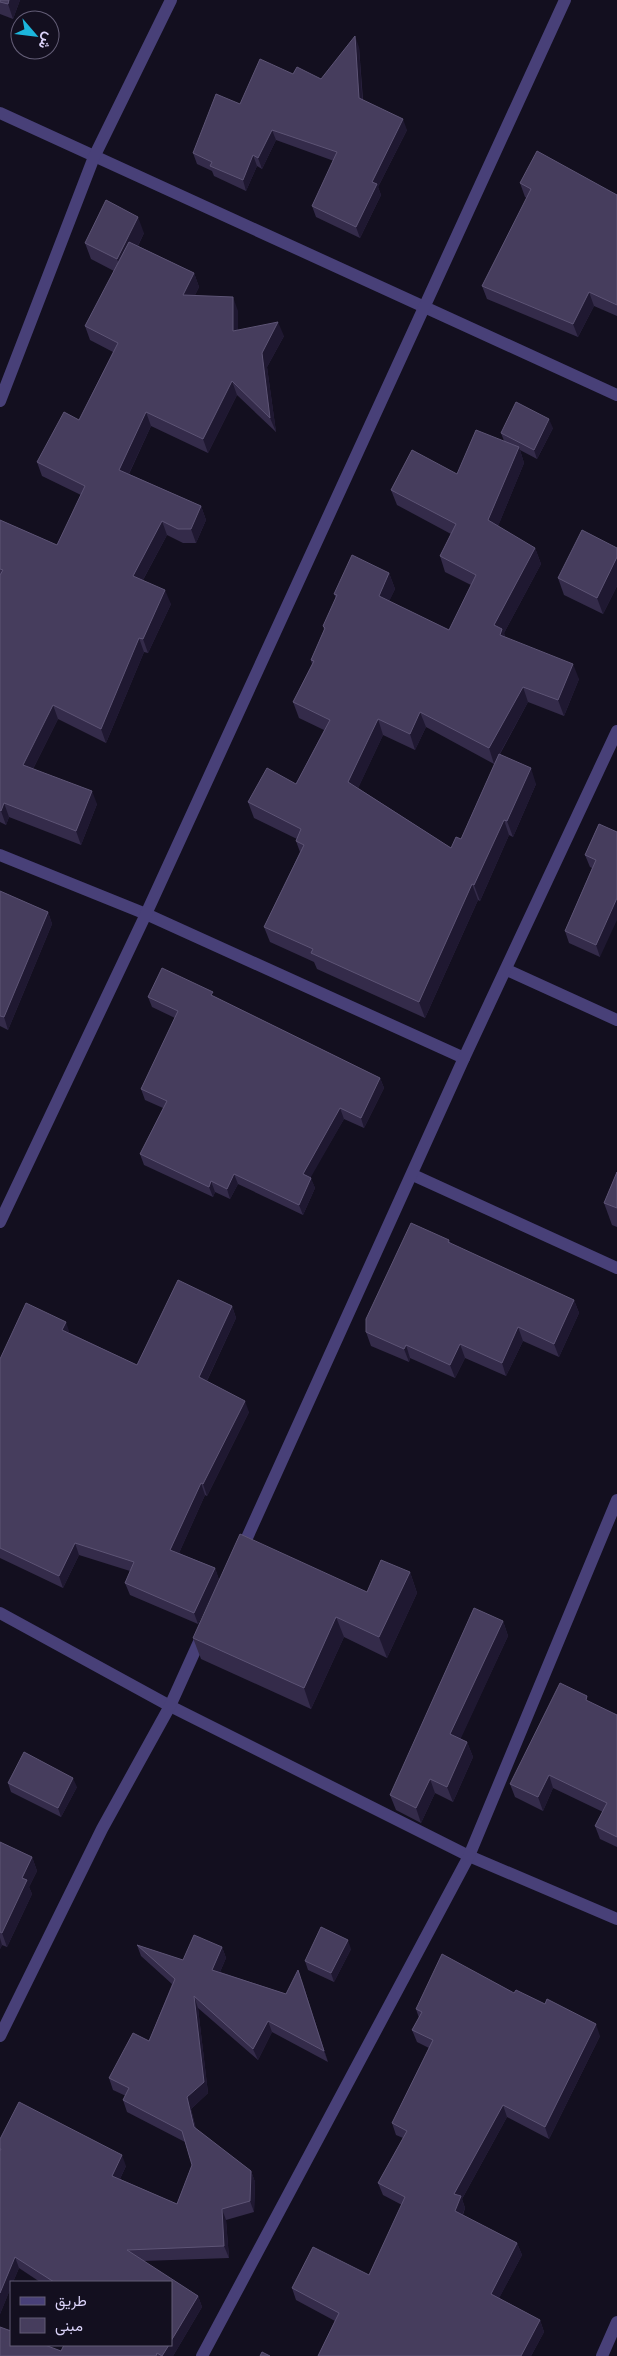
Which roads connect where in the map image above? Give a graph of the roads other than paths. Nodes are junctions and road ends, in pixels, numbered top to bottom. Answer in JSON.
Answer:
{"nodes":[{"id":1,"x":171,"y":0,"type":"edge"},
{"id":2,"x":565,"y":0,"type":"edge"},
{"id":3,"x":0,"y":113,"type":"edge"},
{"id":4,"x":94,"y":157,"type":"junction"},
{"id":5,"x":424,"y":305,"type":"junction"},
{"id":6,"x":617,"y":395,"type":"edge"},
{"id":7,"x":0,"y":401,"type":"edge"},
{"id":8,"x":617,"y":731,"type":"edge"},
{"id":9,"x":0,"y":855,"type":"edge"},
{"id":10,"x":146,"y":914,"type":"junction"},
{"id":11,"x":507,"y":970,"type":"junction"},
{"id":12,"x":617,"y":1020,"type":"edge"},
{"id":13,"x":464,"y":1058,"type":"junction"},
{"id":14,"x":413,"y":1175,"type":"junction"},
{"id":15,"x":0,"y":1222,"type":"edge"},
{"id":16,"x":617,"y":1268,"type":"edge"},
{"id":17,"x":617,"y":1500,"type":"edge"},
{"id":18,"x":236,"y":1562,"type":"edge"},
{"id":19,"x":0,"y":1613,"type":"edge"},
{"id":20,"x":207,"y":1625,"type":"edge"},
{"id":21,"x":170,"y":1706,"type":"junction"},
{"id":22,"x":469,"y":1856,"type":"junction"},
{"id":23,"x":617,"y":1919,"type":"edge"},
{"id":24,"x":0,"y":2036,"type":"edge"},
{"id":25,"x":617,"y":2322,"type":"edge"},
{"id":26,"x":202,"y":2356,"type":"edge"},
{"id":27,"x":602,"y":2356,"type":"edge"}],
"edges":[{"from":1,"to":4,"type":"street"},
{"from":2,"to":5,"type":"street"},
{"from":3,"to":4,"type":"street"},
{"from":4,"to":5,"type":"street"},
{"from":4,"to":7,"type":"street"},
{"from":5,"to":6,"type":"street"},
{"from":5,"to":10,"type":"street"},
{"from":8,"to":11,"type":"street"},
{"from":9,"to":10,"type":"street"},
{"from":10,"to":13,"type":"street"},
{"from":10,"to":15,"type":"street"},
{"from":11,"to":12,"type":"street"},
{"from":11,"to":13,"type":"street"},
{"from":13,"to":14,"type":"street"},
{"from":14,"to":16,"type":"street"},
{"from":14,"to":18,"type":"street"},
{"from":17,"to":22,"type":"street"},
{"from":19,"to":21,"type":"street"},
{"from":20,"to":21,"type":"street"},
{"from":21,"to":22,"type":"street"},
{"from":21,"to":24,"type":"street"},
{"from":22,"to":23,"type":"street"},
{"from":22,"to":26,"type":"street"},
{"from":25,"to":27,"type":"street"}]}
